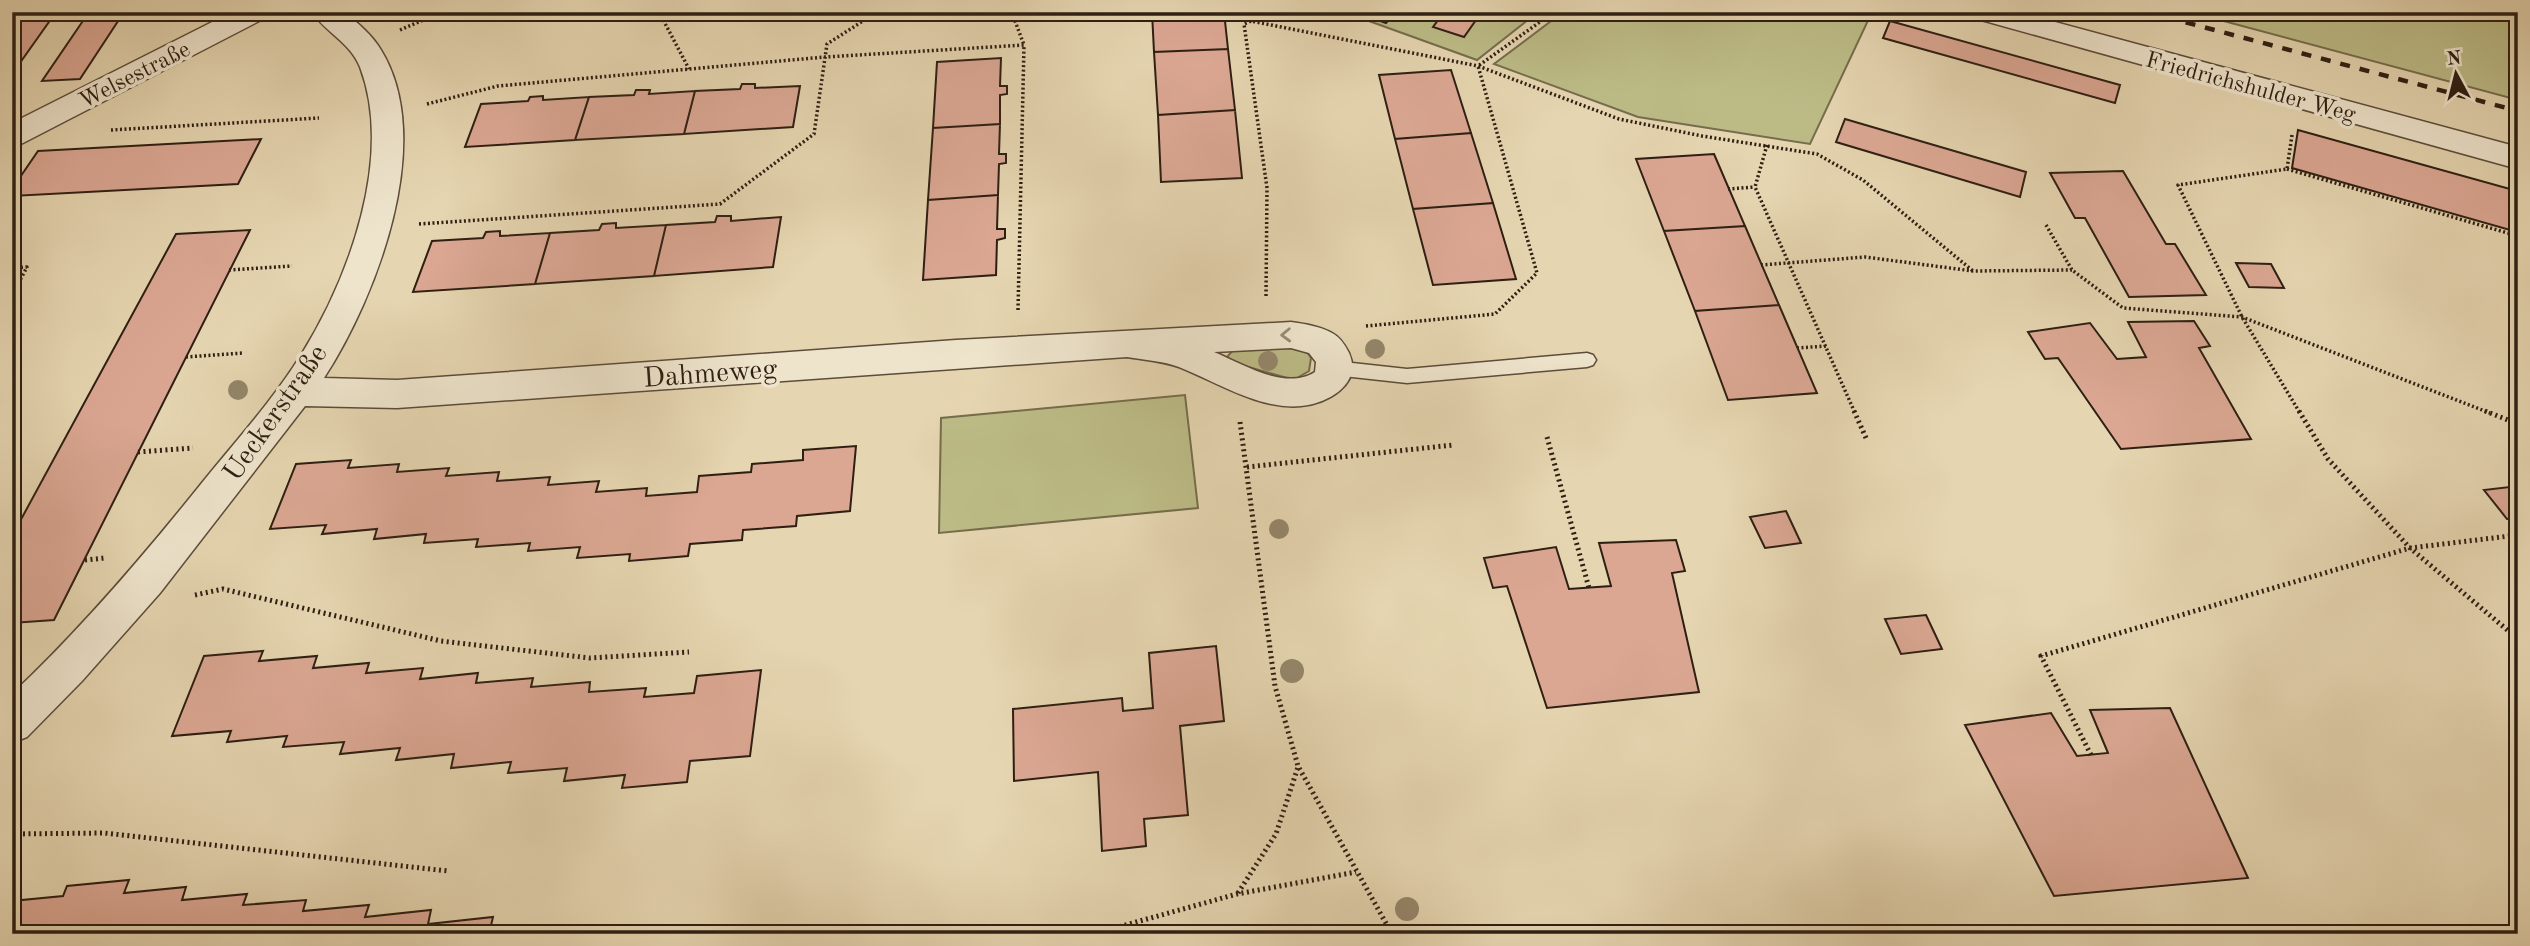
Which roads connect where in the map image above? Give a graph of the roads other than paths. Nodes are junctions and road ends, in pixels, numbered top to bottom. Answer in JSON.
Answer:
{"nodes":[{"id":1,"x":255,"y":12,"type":"edge"},
{"id":2,"x":326,"y":12,"type":"edge"},
{"id":3,"x":1984,"y":12,"type":"edge"},
{"id":4,"x":12,"y":136,"type":"edge"},
{"id":5,"x":2518,"y":158,"type":"edge"},
{"id":6,"x":1125,"y":343,"type":"junction"},
{"id":7,"x":1587,"y":360,"type":"dead end"},
{"id":8,"x":1334,"y":368,"type":"junction"},
{"id":9,"x":295,"y":392,"type":"junction"},
{"id":10,"x":12,"y":723,"type":"edge"}],
"edges":[{"from":1,"to":4,"type":"street","name":"Welsestraße"},
{"from":2,"to":9,"type":"street","name":"Ueckerstraße"},
{"from":3,"to":5,"type":"street","name":"Friedrichshulder Weg"},
{"from":6,"to":8,"type":"street","name":"Dahmeweg"},
{"from":8,"to":6,"type":"street","name":"Dahmeweg","one_way":true},
{"from":6,"to":9,"type":"street","name":"Dahmeweg"},
{"from":7,"to":8,"type":"lane"},
{"from":9,"to":10,"type":"street","name":"Ueckerstraße"}]}
